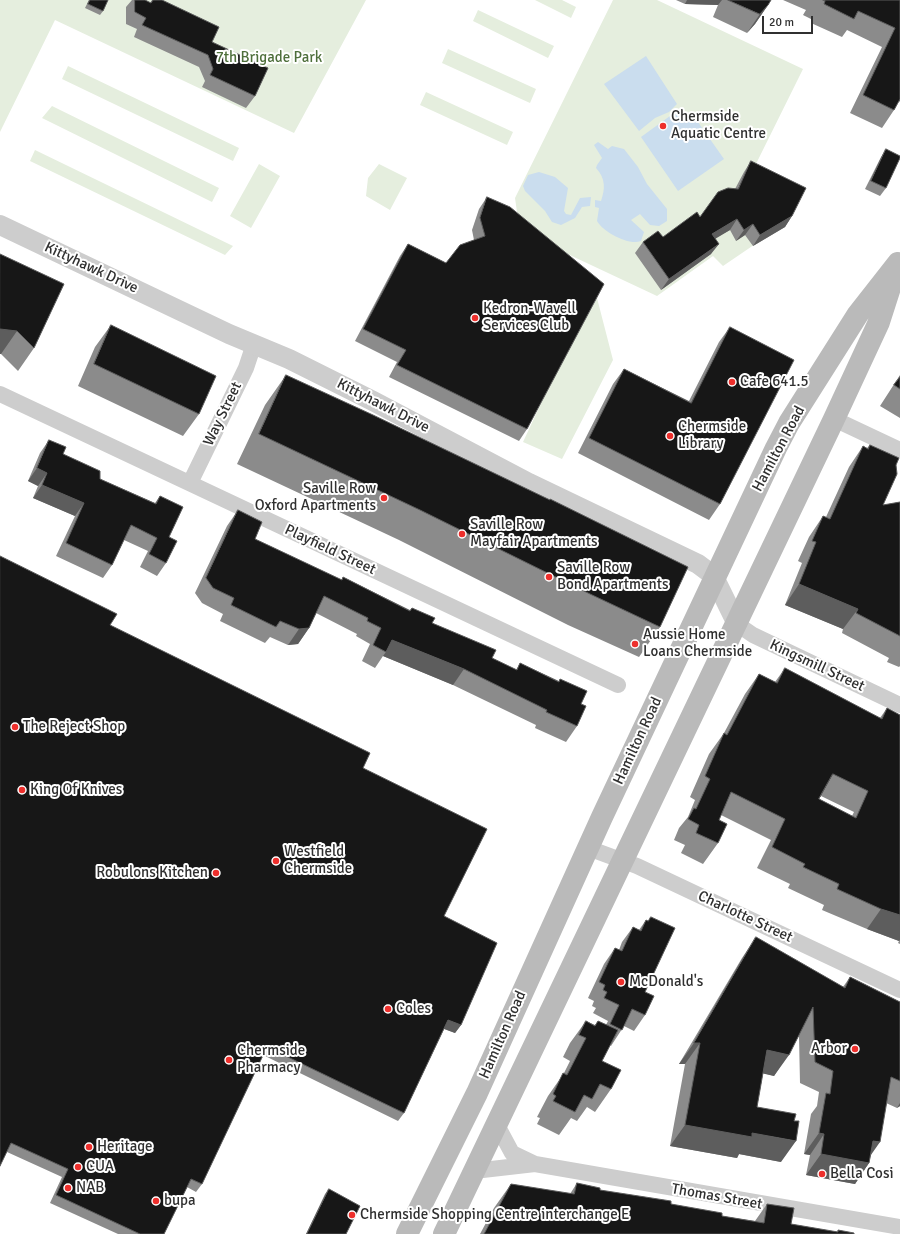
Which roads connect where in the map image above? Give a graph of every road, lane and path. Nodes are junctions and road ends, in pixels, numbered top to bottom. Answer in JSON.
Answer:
{"nodes":[{"id":1,"x":0,"y":225,"type":"edge"},
{"id":2,"x":899,"y":261,"type":"edge"},
{"id":3,"x":254,"y":344,"type":"junction"},
{"id":4,"x":0,"y":394,"type":"edge"},
{"id":5,"x":834,"y":419,"type":"junction"},
{"id":6,"x":900,"y":450,"type":"edge"},
{"id":7,"x":190,"y":483,"type":"junction"},
{"id":8,"x":715,"y":579,"type":"junction"},
{"id":9,"x":737,"y":624,"type":"junction"},
{"id":10,"x":618,"y":685,"type":"dead end"},
{"id":11,"x":900,"y":705,"type":"edge"},
{"id":12,"x":588,"y":848,"type":"junction"},
{"id":13,"x":623,"y":861,"type":"junction"},
{"id":14,"x":900,"y":990,"type":"edge"},
{"id":15,"x":497,"y":1125,"type":"junction"},
{"id":16,"x":535,"y":1164,"type":"junction"},
{"id":17,"x":474,"y":1171,"type":"junction"},
{"id":18,"x":900,"y":1227,"type":"edge"},
{"id":19,"x":407,"y":1234,"type":"edge"},
{"id":20,"x":444,"y":1234,"type":"edge"}],
"edges":[{"from":1,"to":3,"type":"street","name":"Kittyhawk Drive"},
{"from":2,"to":5,"type":"main road","name":"Hamilton Road"},
{"from":2,"to":8,"type":"main road","name":"Hamilton Road"},
{"from":3,"to":7,"type":"street","name":"Way Street"},
{"from":3,"to":8,"type":"street","name":"Kittyhawk Drive"},
{"from":4,"to":7,"type":"street","name":"Playfield Street"},
{"from":5,"to":6,"type":"street"},
{"from":5,"to":9,"type":"main road","name":"Hamilton Road"},
{"from":7,"to":10,"type":"street","name":"Playfield Street"},
{"from":8,"to":9,"type":"street","name":"Kittyhawk Drive"},
{"from":8,"to":12,"type":"main road","name":"Hamilton Road"},
{"from":9,"to":11,"type":"street","name":"Kingsmill Street"},
{"from":9,"to":13,"type":"main road","name":"Hamilton Road"},
{"from":12,"to":13,"type":"street","name":"Charlotte Street"},
{"from":12,"to":19,"type":"main road","name":"Hamilton Road"},
{"from":13,"to":14,"type":"street","name":"Charlotte Street"},
{"from":13,"to":15,"type":"main road","name":"Hamilton Road"},
{"from":15,"to":16,"type":"street","name":"Thomas Street"},
{"from":15,"to":17,"type":"main road","name":"Hamilton Road"},
{"from":16,"to":17,"type":"street","name":"Thomas Street"},
{"from":16,"to":18,"type":"street","name":"Thomas Street"},
{"from":17,"to":20,"type":"main road","name":"Hamilton Road"}]}
